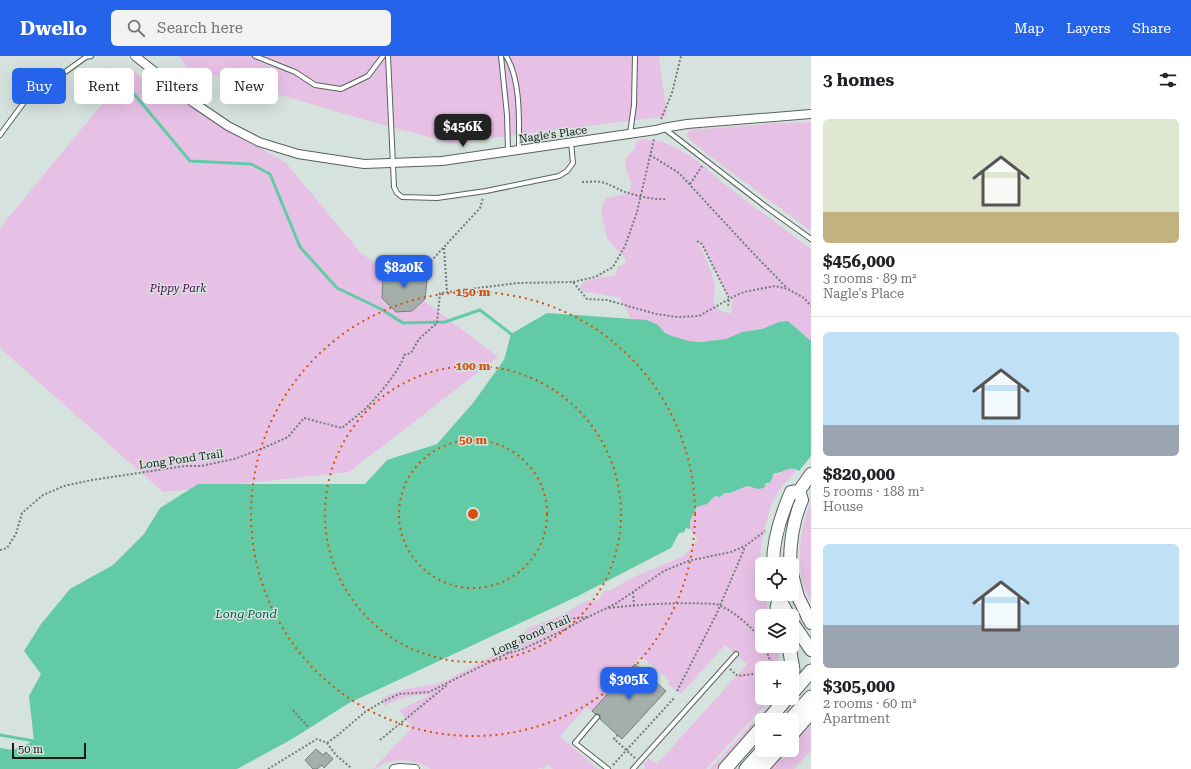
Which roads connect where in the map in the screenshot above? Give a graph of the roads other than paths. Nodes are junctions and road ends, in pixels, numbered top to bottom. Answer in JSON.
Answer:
{"nodes":[{"id":1,"x":90,"y":56,"type":"edge"},
{"id":2,"x":135,"y":56,"type":"edge"},
{"id":3,"x":255,"y":56,"type":"edge"},
{"id":4,"x":383,"y":56,"type":"edge"},
{"id":5,"x":388,"y":56,"type":"edge"},
{"id":6,"x":502,"y":56,"type":"edge"},
{"id":7,"x":506,"y":56,"type":"edge"},
{"id":8,"x":635,"y":56,"type":"edge"},
{"id":9,"x":811,"y":114,"type":"edge"},
{"id":10,"x":659,"y":129,"type":"junction"},
{"id":11,"x":630,"y":134,"type":"junction"},
{"id":12,"x":0,"y":135,"type":"edge"},
{"id":13,"x":571,"y":142,"type":"junction"},
{"id":14,"x":519,"y":150,"type":"junction"},
{"id":15,"x":508,"y":152,"type":"junction"},
{"id":16,"x":392,"y":164,"type":"junction"},
{"id":17,"x":811,"y":239,"type":"edge"},
{"id":18,"x":811,"y":474,"type":"edge"},
{"id":19,"x":799,"y":491,"type":"junction"},
{"id":20,"x":774,"y":557,"type":"edge"},
{"id":21,"x":790,"y":557,"type":"edge"},
{"id":22,"x":799,"y":599,"type":"edge"},
{"id":23,"x":810,"y":620,"type":"edge"},
{"id":24,"x":799,"y":632,"type":"edge"},
{"id":25,"x":811,"y":650,"type":"edge"},
{"id":26,"x":736,"y":654,"type":"dead end"},
{"id":27,"x":811,"y":671,"type":"edge"},
{"id":28,"x":799,"y":685,"type":"edge"},
{"id":29,"x":811,"y":697,"type":"edge"},
{"id":30,"x":781,"y":705,"type":"edge"},
{"id":31,"x":811,"y":712,"type":"edge"},
{"id":32,"x":774,"y":713,"type":"edge"},
{"id":33,"x":796,"y":713,"type":"edge"},
{"id":34,"x":597,"y":717,"type":"dead end"},
{"id":35,"x":799,"y":726,"type":"edge"},
{"id":36,"x":755,"y":735,"type":"edge"},
{"id":37,"x":757,"y":757,"type":"edge"},
{"id":38,"x":772,"y":757,"type":"edge"},
{"id":39,"x":394,"y":769,"type":"edge"},
{"id":40,"x":415,"y":769,"type":"edge"},
{"id":41,"x":608,"y":769,"type":"edge"},
{"id":42,"x":633,"y":769,"type":"edge"},
{"id":43,"x":725,"y":769,"type":"edge"},
{"id":44,"x":746,"y":769,"type":"edge"},
{"id":45,"x":761,"y":769,"type":"edge"}],
"edges":[{"from":1,"to":12,"type":"lane"},
{"from":2,"to":16,"type":"street","name":"Nagle's Place"},
{"from":3,"to":4,"type":"lane"},
{"from":5,"to":16,"type":"lane"},
{"from":6,"to":15,"type":"lane"},
{"from":7,"to":14,"type":"lane"},
{"from":8,"to":11,"type":"lane"},
{"from":9,"to":10,"type":"street","name":"Nagle's Place"},
{"from":10,"to":11,"type":"street","name":"Nagle's Place"},
{"from":10,"to":17,"type":"lane"},
{"from":11,"to":13,"type":"street","name":"Nagle's Place"},
{"from":13,"to":14,"type":"street","name":"Nagle's Place"},
{"from":13,"to":16,"type":"lane"},
{"from":14,"to":15,"type":"street","name":"Nagle's Place"},
{"from":15,"to":16,"type":"street","name":"Nagle's Place"},
{"from":18,"to":19,"type":"main road"},
{"from":19,"to":20,"type":"main road"},
{"from":19,"to":21,"type":"main road"},
{"from":22,"to":23,"type":"main road"},
{"from":24,"to":25,"type":"main road"},
{"from":26,"to":42,"type":"lane"},
{"from":27,"to":28,"type":"main road"},
{"from":29,"to":33,"type":"main road"},
{"from":30,"to":32,"type":"main road"},
{"from":31,"to":35,"type":"main road"},
{"from":34,"to":41,"type":"lane"},
{"from":36,"to":43,"type":"main road"},
{"from":37,"to":44,"type":"main road"},
{"from":38,"to":45,"type":"main road"},
{"from":39,"to":40,"type":"street"}]}
